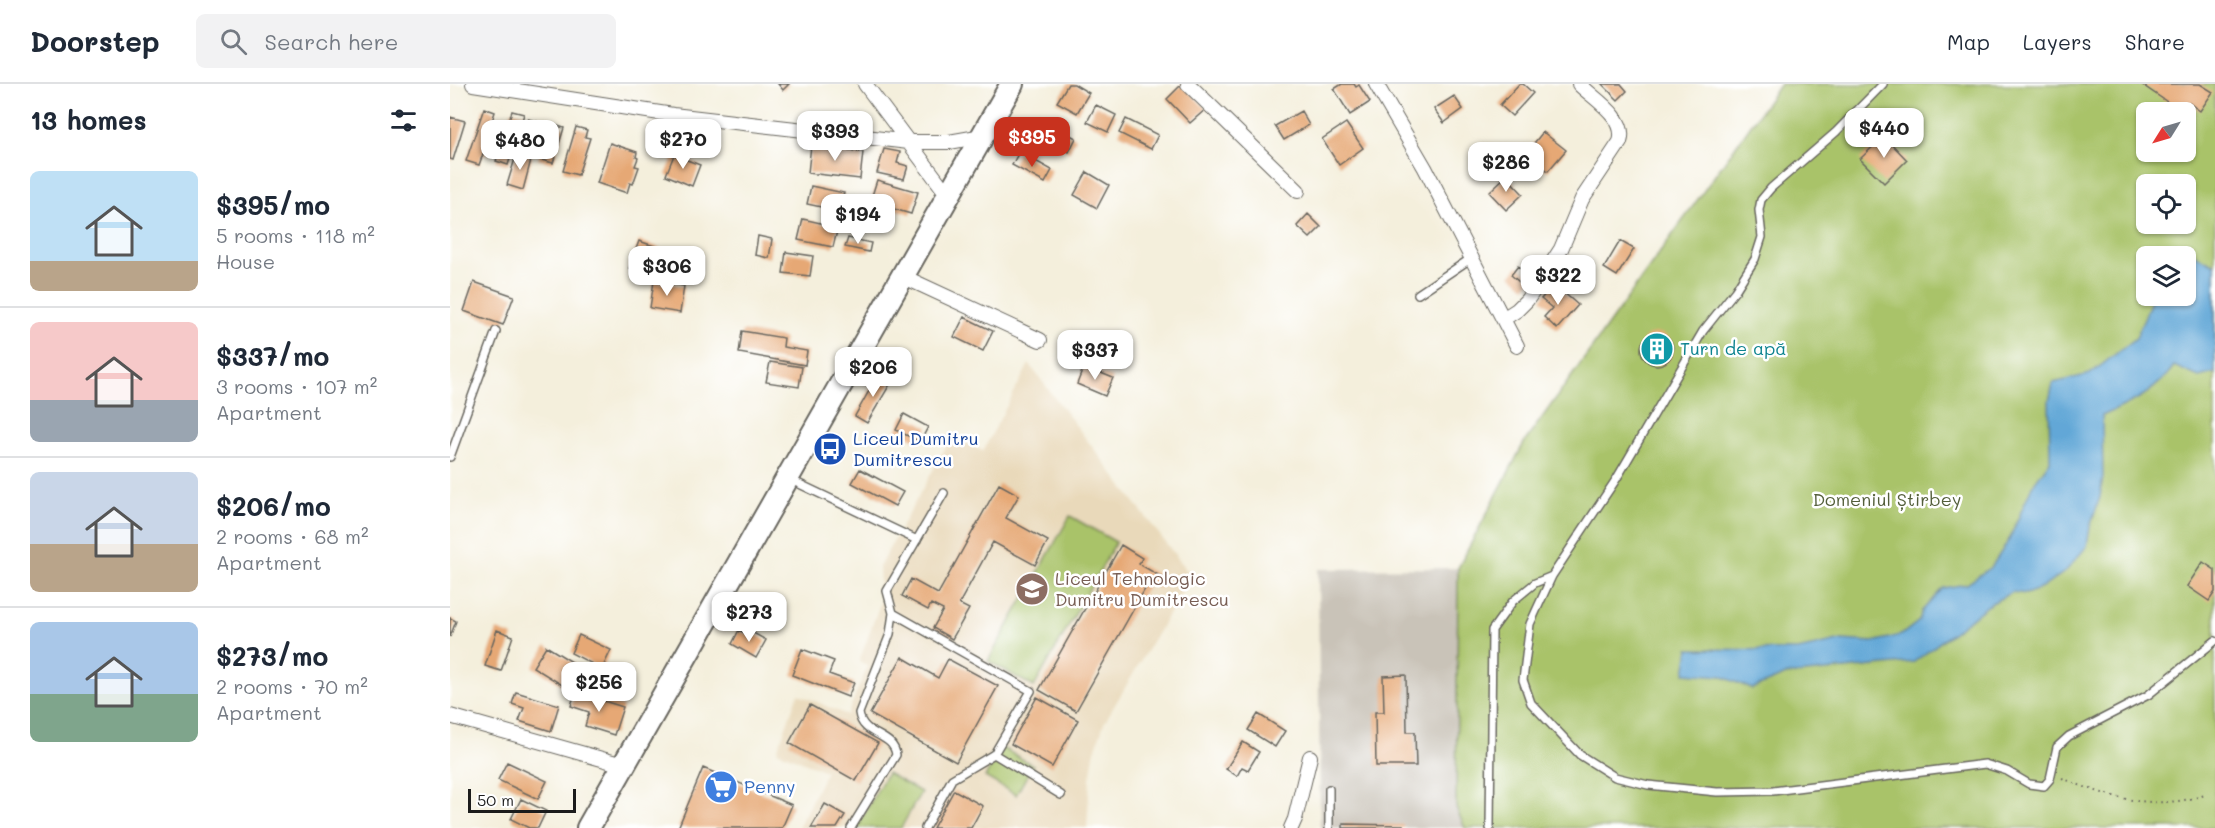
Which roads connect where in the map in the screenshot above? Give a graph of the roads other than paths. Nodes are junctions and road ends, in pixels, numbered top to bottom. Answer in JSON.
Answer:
{"nodes":[{"id":1,"x":473,"y":84,"type":"edge"},
{"id":2,"x":865,"y":84,"type":"edge"},
{"id":3,"x":1012,"y":84,"type":"edge"},
{"id":4,"x":1188,"y":84,"type":"edge"},
{"id":5,"x":1376,"y":84,"type":"edge"},
{"id":6,"x":1883,"y":84,"type":"edge"},
{"id":7,"x":1584,"y":86,"type":"edge"},
{"id":8,"x":983,"y":136,"type":"junction"},
{"id":9,"x":909,"y":142,"type":"junction"},
{"id":10,"x":1298,"y":191,"type":"dead end"},
{"id":11,"x":948,"y":195,"type":"junction"},
{"id":12,"x":1473,"y":257,"type":"junction"},
{"id":13,"x":902,"y":276,"type":"junction"},
{"id":14,"x":1418,"y":294,"type":"dead end"},
{"id":15,"x":1503,"y":319,"type":"junction"},
{"id":16,"x":496,"y":331,"type":"dead end"},
{"id":17,"x":1040,"y":340,"type":"dead end"},
{"id":18,"x":1517,"y":346,"type":"dead end"},
{"id":19,"x":450,"y":457,"type":"edge"},
{"id":20,"x":787,"y":478,"type":"junction"},
{"id":21,"x":944,"y":493,"type":"dead end"},
{"id":22,"x":917,"y":540,"type":"junction"},
{"id":23,"x":1552,"y":576,"type":"junction"},
{"id":24,"x":893,"y":613,"type":"junction"},
{"id":25,"x":2215,"y":641,"type":"edge"},
{"id":26,"x":450,"y":716,"type":"edge"},
{"id":27,"x":994,"y":754,"type":"junction"},
{"id":28,"x":1310,"y":757,"type":"dead end"},
{"id":29,"x":623,"y":765,"type":"junction"},
{"id":30,"x":1329,"y":789,"type":"dead end"},
{"id":31,"x":1061,"y":795,"type":"dead end"},
{"id":32,"x":588,"y":828,"type":"edge"},
{"id":33,"x":851,"y":828,"type":"edge"},
{"id":34,"x":925,"y":828,"type":"edge"},
{"id":35,"x":1291,"y":828,"type":"edge"},
{"id":36,"x":1329,"y":828,"type":"edge"},
{"id":37,"x":1490,"y":828,"type":"edge"}],
"edges":[{"from":1,"to":9,"type":"street"},
{"from":2,"to":9,"type":"street"},
{"from":3,"to":8,"type":"main road"},
{"from":4,"to":10,"type":"street"},
{"from":5,"to":12,"type":"street"},
{"from":6,"to":23,"type":"lane"},
{"from":7,"to":15,"type":"street"},
{"from":8,"to":9,"type":"street"},
{"from":8,"to":11,"type":"main road"},
{"from":9,"to":11,"type":"street"},
{"from":11,"to":13,"type":"main road"},
{"from":12,"to":14,"type":"lane"},
{"from":12,"to":15,"type":"street"},
{"from":13,"to":17,"type":"street"},
{"from":13,"to":20,"type":"main road"},
{"from":15,"to":18,"type":"street"},
{"from":16,"to":19,"type":"lane"},
{"from":20,"to":22,"type":"lane"},
{"from":20,"to":29,"type":"main road"},
{"from":21,"to":22,"type":"lane"},
{"from":22,"to":24,"type":"lane"},
{"from":23,"to":25,"type":"lane"},
{"from":23,"to":37,"type":"lane"},
{"from":24,"to":27,"type":"lane"},
{"from":24,"to":33,"type":"lane"},
{"from":26,"to":29,"type":"street"},
{"from":27,"to":31,"type":"lane"},
{"from":27,"to":34,"type":"lane"},
{"from":28,"to":35,"type":"street"},
{"from":29,"to":32,"type":"main road"},
{"from":30,"to":36,"type":"lane"}]}
